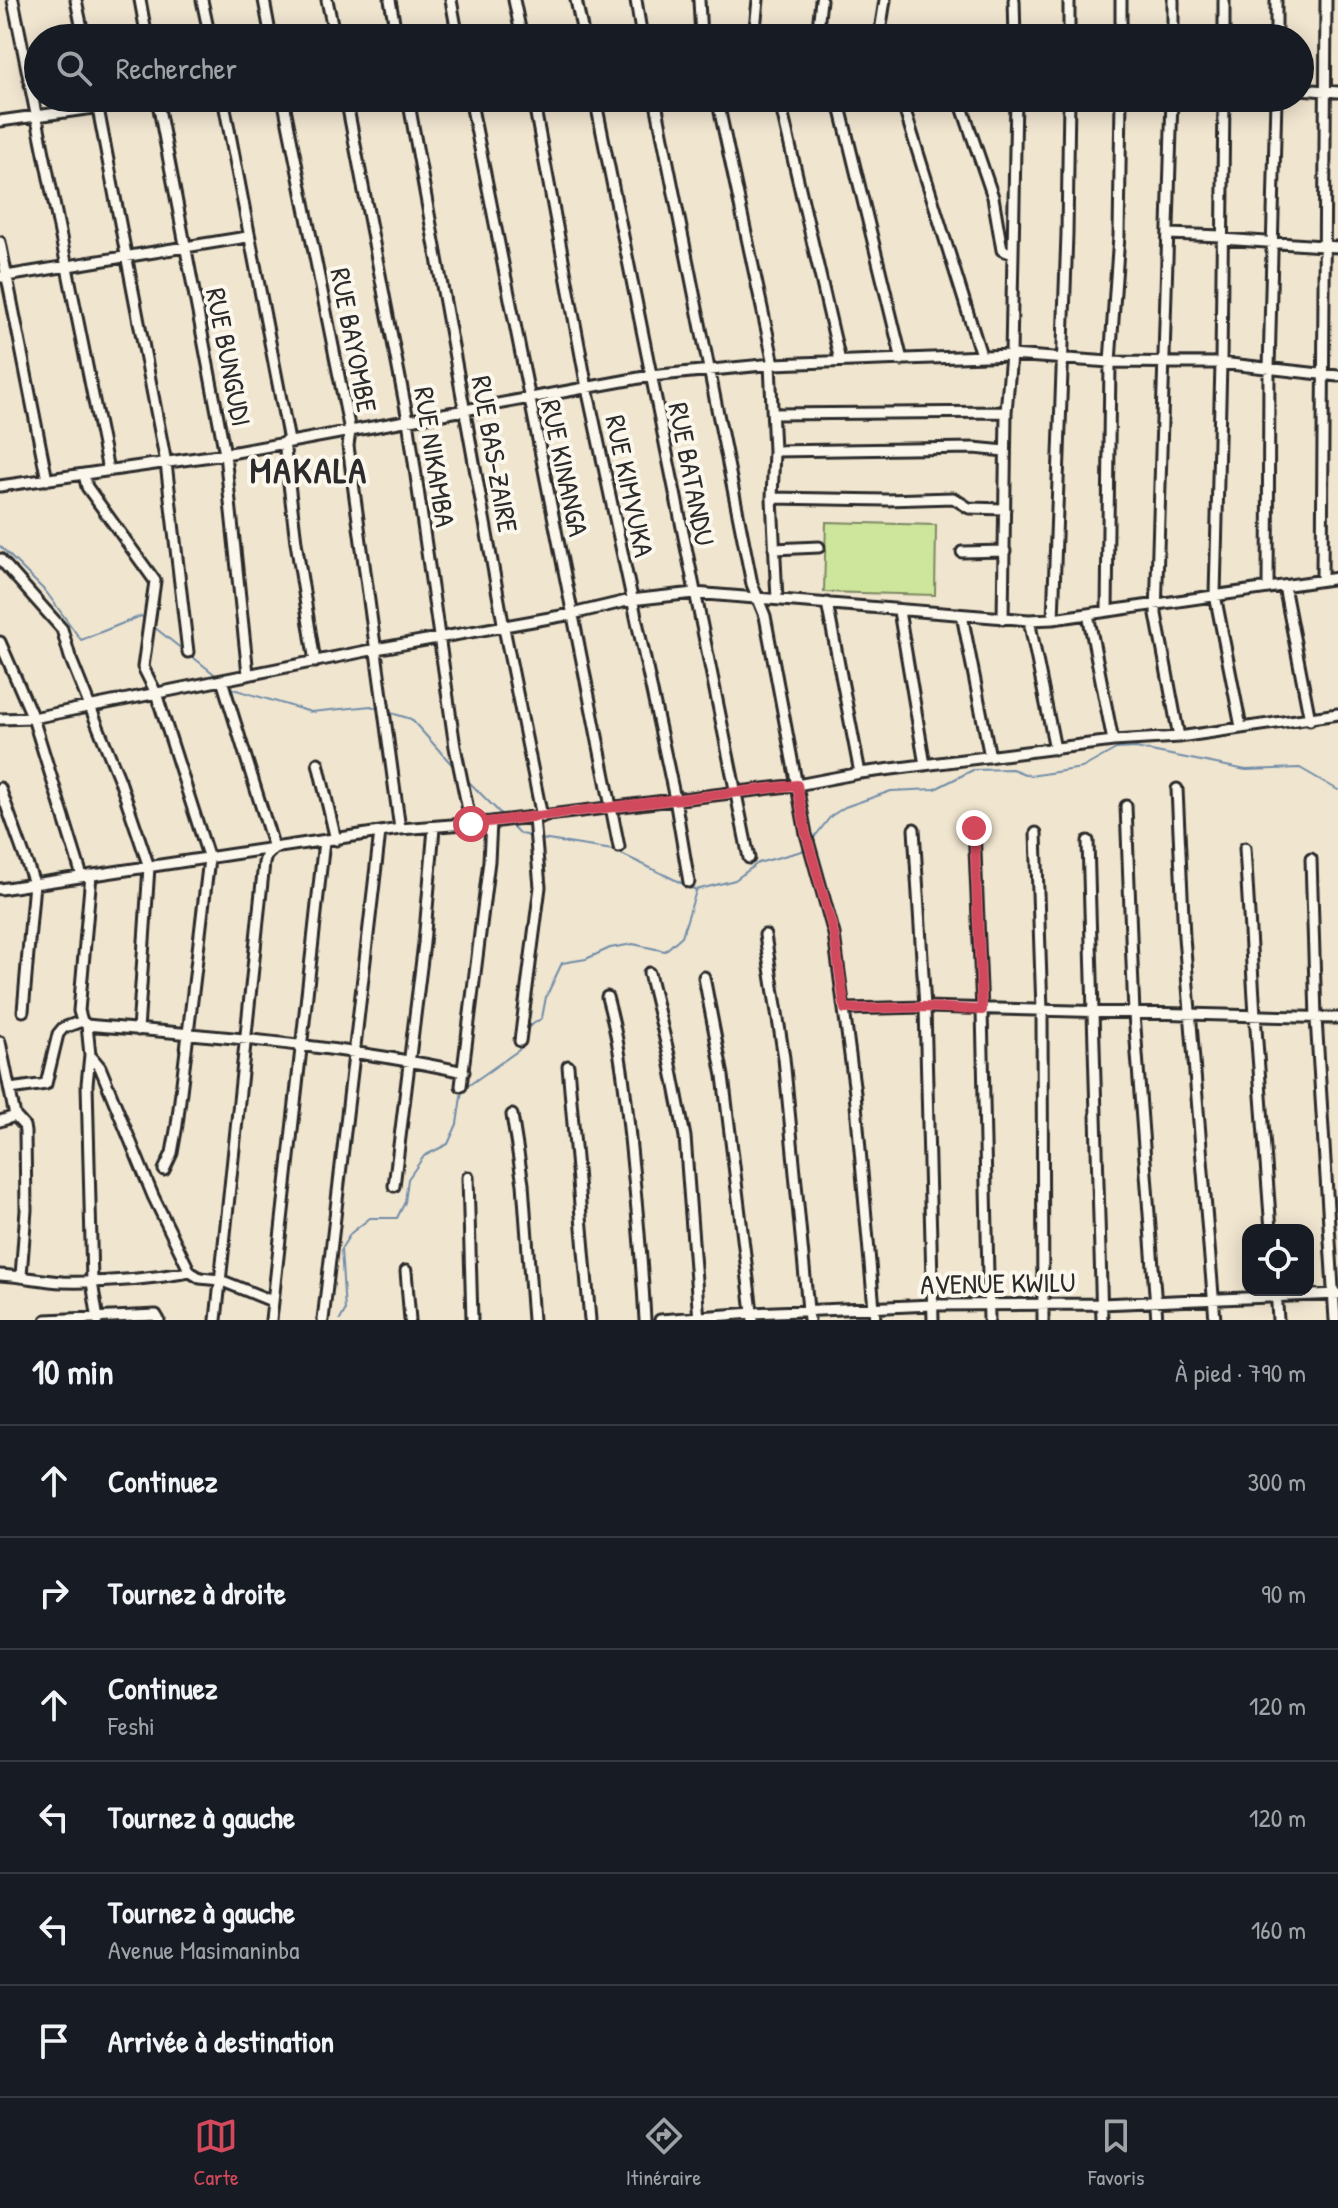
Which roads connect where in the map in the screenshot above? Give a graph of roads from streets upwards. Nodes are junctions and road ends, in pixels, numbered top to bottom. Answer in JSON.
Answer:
{"nodes":[{"id":1,"x":13,"y":0,"type":"edge"},
{"id":2,"x":76,"y":0,"type":"edge"},
{"id":3,"x":140,"y":0,"type":"edge"},
{"id":4,"x":202,"y":0,"type":"edge"},
{"id":5,"x":264,"y":0,"type":"edge"},
{"id":6,"x":327,"y":0,"type":"edge"},
{"id":7,"x":390,"y":0,"type":"edge"},
{"id":8,"x":451,"y":0,"type":"edge"},
{"id":9,"x":514,"y":0,"type":"edge"},
{"id":10,"x":576,"y":0,"type":"edge"},
{"id":11,"x":636,"y":0,"type":"edge"},
{"id":12,"x":699,"y":0,"type":"edge"},
{"id":13,"x":758,"y":0,"type":"edge"},
{"id":14,"x":821,"y":0,"type":"edge"},
{"id":15,"x":885,"y":0,"type":"edge"},
{"id":16,"x":1014,"y":0,"type":"edge"},
{"id":17,"x":1069,"y":0,"type":"edge"},
{"id":18,"x":1121,"y":0,"type":"edge"},
{"id":19,"x":1173,"y":0,"type":"edge"},
{"id":20,"x":1224,"y":0,"type":"edge"},
{"id":21,"x":1276,"y":0,"type":"edge"},
{"id":22,"x":1326,"y":0,"type":"edge"},
{"id":23,"x":81,"y":24,"type":"edge"},
{"id":24,"x":144,"y":24,"type":"edge"},
{"id":25,"x":207,"y":24,"type":"edge"},
{"id":26,"x":268,"y":24,"type":"edge"},
{"id":27,"x":332,"y":24,"type":"edge"},
{"id":28,"x":394,"y":24,"type":"edge"},
{"id":29,"x":455,"y":24,"type":"edge"},
{"id":30,"x":519,"y":24,"type":"edge"},
{"id":31,"x":581,"y":24,"type":"edge"},
{"id":32,"x":640,"y":24,"type":"edge"},
{"id":33,"x":700,"y":24,"type":"edge"},
{"id":34,"x":755,"y":24,"type":"edge"},
{"id":35,"x":818,"y":24,"type":"edge"},
{"id":36,"x":881,"y":24,"type":"edge"},
{"id":37,"x":1015,"y":24,"type":"edge"},
{"id":38,"x":1069,"y":24,"type":"edge"},
{"id":39,"x":1121,"y":24,"type":"edge"},
{"id":40,"x":1173,"y":24,"type":"edge"},
{"id":41,"x":1224,"y":24,"type":"edge"},
{"id":42,"x":1276,"y":24,"type":"edge"},
{"id":43,"x":24,"y":55,"type":"edge"},
{"id":44,"x":1314,"y":90,"type":"edge"},
{"id":45,"x":1326,"y":91,"type":"junction"},
{"id":46,"x":1338,"y":92,"type":"edge"},
{"id":47,"x":35,"y":112,"type":"edge"},
{"id":48,"x":55,"y":112,"type":"edge"},
{"id":49,"x":99,"y":112,"type":"edge"},
{"id":50,"x":162,"y":112,"type":"edge"},
{"id":51,"x":225,"y":112,"type":"edge"},
{"id":52,"x":286,"y":112,"type":"edge"},
{"id":53,"x":349,"y":112,"type":"edge"},
{"id":54,"x":411,"y":112,"type":"edge"},
{"id":55,"x":473,"y":112,"type":"edge"},
{"id":56,"x":536,"y":112,"type":"edge"},
{"id":57,"x":598,"y":112,"type":"edge"},
{"id":58,"x":658,"y":112,"type":"edge"},
{"id":59,"x":720,"y":112,"type":"edge"},
{"id":60,"x":782,"y":112,"type":"edge"},
{"id":61,"x":841,"y":112,"type":"edge"},
{"id":62,"x":905,"y":112,"type":"edge"},
{"id":63,"x":964,"y":112,"type":"edge"},
{"id":64,"x":1016,"y":112,"type":"edge"},
{"id":65,"x":1069,"y":112,"type":"edge"},
{"id":66,"x":1121,"y":112,"type":"edge"},
{"id":67,"x":1172,"y":112,"type":"edge"},
{"id":68,"x":1224,"y":112,"type":"edge"},
{"id":69,"x":1276,"y":112,"type":"edge"},
{"id":70,"x":36,"y":116,"type":"junction"},
{"id":71,"x":0,"y":121,"type":"edge"},
{"id":72,"x":1168,"y":234,"type":"junction"},
{"id":73,"x":247,"y":237,"type":"junction"},
{"id":74,"x":1222,"y":238,"type":"junction"},
{"id":75,"x":0,"y":242,"type":"edge"},
{"id":76,"x":1273,"y":243,"type":"junction"},
{"id":77,"x":1325,"y":247,"type":"junction"},
{"id":78,"x":1338,"y":247,"type":"edge"},
{"id":79,"x":186,"y":248,"type":"junction"},
{"id":80,"x":1013,"y":254,"type":"junction"},
{"id":81,"x":126,"y":255,"type":"junction"},
{"id":82,"x":66,"y":264,"type":"junction"},
{"id":83,"x":3,"y":277,"type":"edge"},
{"id":84,"x":981,"y":355,"type":"junction"},
{"id":85,"x":1011,"y":355,"type":"junction"},
{"id":86,"x":1061,"y":358,"type":"junction"},
{"id":87,"x":902,"y":360,"type":"junction"},
{"id":88,"x":840,"y":361,"type":"junction"},
{"id":89,"x":1110,"y":362,"type":"junction"},
{"id":90,"x":1221,"y":363,"type":"junction"},
{"id":91,"x":772,"y":364,"type":"junction"},
{"id":92,"x":1163,"y":364,"type":"junction"},
{"id":93,"x":1269,"y":369,"type":"junction"},
{"id":94,"x":709,"y":371,"type":"junction"},
{"id":95,"x":1324,"y":375,"type":"junction"},
{"id":96,"x":650,"y":376,"type":"junction"},
{"id":97,"x":1338,"y":376,"type":"edge"},
{"id":98,"x":587,"y":388,"type":"junction"},
{"id":99,"x":528,"y":399,"type":"junction"},
{"id":100,"x":465,"y":411,"type":"junction"},
{"id":101,"x":1006,"y":412,"type":"junction"},
{"id":102,"x":773,"y":414,"type":"junction"},
{"id":103,"x":408,"y":420,"type":"junction"},
{"id":104,"x":350,"y":431,"type":"junction"},
{"id":105,"x":286,"y":441,"type":"junction"},
{"id":106,"x":774,"y":451,"type":"junction"},
{"id":107,"x":1005,"y":451,"type":"junction"},
{"id":108,"x":225,"y":454,"type":"junction"},
{"id":109,"x":166,"y":463,"type":"junction"},
{"id":110,"x":108,"y":470,"type":"junction"},
{"id":111,"x":84,"y":475,"type":"junction"},
{"id":112,"x":47,"y":480,"type":"junction"},
{"id":113,"x":3,"y":488,"type":"edge"},
{"id":114,"x":772,"y":498,"type":"junction"},
{"id":115,"x":1005,"y":509,"type":"junction"},
{"id":116,"x":819,"y":547,"type":"dead end"},
{"id":117,"x":774,"y":549,"type":"junction"},
{"id":118,"x":1005,"y":551,"type":"junction"},
{"id":119,"x":962,"y":552,"type":"dead end"},
{"id":120,"x":0,"y":559,"type":"edge"},
{"id":121,"x":1338,"y":578,"type":"edge"},
{"id":122,"x":1322,"y":580,"type":"junction"},
{"id":123,"x":1284,"y":586,"type":"junction"},
{"id":124,"x":1268,"y":588,"type":"junction"},
{"id":125,"x":694,"y":593,"type":"junction"},
{"id":126,"x":1215,"y":595,"type":"junction"},
{"id":127,"x":758,"y":598,"type":"junction"},
{"id":128,"x":777,"y":599,"type":"junction"},
{"id":129,"x":631,"y":600,"type":"junction"},
{"id":130,"x":827,"y":603,"type":"junction"},
{"id":131,"x":1157,"y":604,"type":"junction"},
{"id":132,"x":899,"y":611,"type":"junction"},
{"id":133,"x":1107,"y":611,"type":"junction"},
{"id":134,"x":572,"y":614,"type":"junction"},
{"id":135,"x":1088,"y":614,"type":"junction"},
{"id":136,"x":962,"y":615,"type":"junction"},
{"id":137,"x":1003,"y":619,"type":"junction"},
{"id":138,"x":1053,"y":619,"type":"junction"},
{"id":139,"x":1029,"y":620,"type":"junction"},
{"id":140,"x":504,"y":628,"type":"junction"},
{"id":141,"x":440,"y":638,"type":"junction"},
{"id":142,"x":0,"y":642,"type":"edge"},
{"id":143,"x":376,"y":649,"type":"junction"},
{"id":144,"x":188,"y":652,"type":"dead end"},
{"id":145,"x":315,"y":662,"type":"junction"},
{"id":146,"x":248,"y":674,"type":"junction"},
{"id":147,"x":222,"y":680,"type":"junction"},
{"id":148,"x":156,"y":693,"type":"junction"},
{"id":149,"x":90,"y":707,"type":"junction"},
{"id":150,"x":1338,"y":714,"type":"edge"},
{"id":151,"x":33,"y":718,"type":"junction"},
{"id":152,"x":0,"y":719,"type":"edge"},
{"id":153,"x":1310,"y":720,"type":"junction"},
{"id":154,"x":1241,"y":727,"type":"junction"},
{"id":155,"x":1179,"y":737,"type":"junction"},
{"id":156,"x":1113,"y":741,"type":"junction"},
{"id":157,"x":1055,"y":749,"type":"junction"},
{"id":158,"x":990,"y":757,"type":"junction"},
{"id":159,"x":318,"y":763,"type":"dead end"},
{"id":160,"x":925,"y":765,"type":"junction"},
{"id":161,"x":860,"y":773,"type":"junction"},
{"id":162,"x":797,"y":785,"type":"junction"},
{"id":163,"x":0,"y":788,"type":"edge"},
{"id":164,"x":1177,"y":789,"type":"dead end"},
{"id":165,"x":735,"y":791,"type":"junction"},
{"id":166,"x":675,"y":799,"type":"junction"},
{"id":167,"x":1126,"y":806,"type":"dead end"},
{"id":168,"x":611,"y":807,"type":"junction"},
{"id":169,"x":538,"y":817,"type":"junction"},
{"id":170,"x":491,"y":822,"type":"junction"},
{"id":171,"x":471,"y":824,"type":"junction"},
{"id":172,"x":434,"y":828,"type":"junction"},
{"id":173,"x":974,"y":828,"type":"dead end"},
{"id":174,"x":400,"y":829,"type":"junction"},
{"id":175,"x":914,"y":829,"type":"dead end"},
{"id":176,"x":380,"y":832,"type":"junction"},
{"id":177,"x":1036,"y":833,"type":"dead end"},
{"id":178,"x":336,"y":840,"type":"junction"},
{"id":179,"x":324,"y":841,"type":"junction"},
{"id":180,"x":1088,"y":841,"type":"dead end"},
{"id":181,"x":619,"y":847,"type":"dead end"},
{"id":182,"x":274,"y":848,"type":"junction"},
{"id":183,"x":1245,"y":848,"type":"dead end"},
{"id":184,"x":749,"y":858,"type":"dead end"},
{"id":185,"x":209,"y":859,"type":"junction"},
{"id":186,"x":1311,"y":859,"type":"dead end"},
{"id":187,"x":149,"y":867,"type":"junction"},
{"id":188,"x":87,"y":876,"type":"junction"},
{"id":189,"x":689,"y":882,"type":"dead end"},
{"id":190,"x":34,"y":883,"type":"junction"},
{"id":191,"x":0,"y":889,"type":"edge"},
{"id":192,"x":765,"y":935,"type":"dead end"},
{"id":193,"x":649,"y":973,"type":"dead end"},
{"id":194,"x":704,"y":977,"type":"dead end"},
{"id":195,"x":607,"y":997,"type":"dead end"},
{"id":196,"x":925,"y":1007,"type":"junction"},
{"id":197,"x":845,"y":1009,"type":"junction"},
{"id":198,"x":982,"y":1010,"type":"junction"},
{"id":199,"x":23,"y":1011,"type":"dead end"},
{"id":200,"x":1042,"y":1011,"type":"junction"},
{"id":201,"x":1094,"y":1013,"type":"junction"},
{"id":202,"x":1134,"y":1014,"type":"junction"},
{"id":203,"x":1190,"y":1014,"type":"junction"},
{"id":204,"x":1255,"y":1015,"type":"junction"},
{"id":205,"x":1316,"y":1018,"type":"junction"},
{"id":206,"x":1338,"y":1018,"type":"edge"},
{"id":207,"x":84,"y":1023,"type":"junction"},
{"id":208,"x":138,"y":1030,"type":"junction"},
{"id":209,"x":187,"y":1032,"type":"junction"},
{"id":210,"x":245,"y":1039,"type":"junction"},
{"id":211,"x":520,"y":1041,"type":"dead end"},
{"id":212,"x":0,"y":1042,"type":"edge"},
{"id":213,"x":300,"y":1046,"type":"junction"},
{"id":214,"x":354,"y":1053,"type":"junction"},
{"id":215,"x":90,"y":1055,"type":"junction"},
{"id":216,"x":409,"y":1060,"type":"junction"},
{"id":217,"x":568,"y":1066,"type":"dead end"},
{"id":218,"x":464,"y":1072,"type":"junction"},
{"id":219,"x":461,"y":1086,"type":"dead end"},
{"id":220,"x":10,"y":1089,"type":"junction"},
{"id":221,"x":512,"y":1115,"type":"dead end"},
{"id":222,"x":15,"y":1116,"type":"junction"},
{"id":223,"x":0,"y":1121,"type":"edge"},
{"id":224,"x":164,"y":1170,"type":"dead end"},
{"id":225,"x":468,"y":1177,"type":"dead end"},
{"id":226,"x":394,"y":1186,"type":"dead end"},
{"id":227,"x":1271,"y":1224,"type":"edge"},
{"id":228,"x":406,"y":1271,"type":"dead end"},
{"id":229,"x":190,"y":1272,"type":"junction"},
{"id":230,"x":0,"y":1275,"type":"edge"},
{"id":231,"x":21,"y":1276,"type":"junction"},
{"id":232,"x":220,"y":1280,"type":"junction"},
{"id":233,"x":92,"y":1282,"type":"junction"},
{"id":234,"x":1314,"y":1294,"type":"edge"},
{"id":235,"x":1336,"y":1294,"type":"edge"},
{"id":236,"x":1249,"y":1296,"type":"edge"},
{"id":237,"x":1276,"y":1296,"type":"edge"},
{"id":238,"x":1213,"y":1300,"type":"junction"},
{"id":239,"x":272,"y":1301,"type":"junction"},
{"id":240,"x":1157,"y":1302,"type":"junction"},
{"id":241,"x":989,"y":1304,"type":"junction"},
{"id":242,"x":1043,"y":1304,"type":"junction"},
{"id":243,"x":1101,"y":1304,"type":"junction"},
{"id":244,"x":932,"y":1305,"type":"junction"},
{"id":245,"x":874,"y":1307,"type":"junction"},
{"id":246,"x":809,"y":1315,"type":"edge"},
{"id":247,"x":753,"y":1316,"type":"edge"},
{"id":248,"x":97,"y":1319,"type":"edge"},
{"id":249,"x":698,"y":1319,"type":"edge"},
{"id":250,"x":46,"y":1320,"type":"edge"},
{"id":251,"x":159,"y":1320,"type":"edge"},
{"id":252,"x":216,"y":1320,"type":"edge"},
{"id":253,"x":271,"y":1320,"type":"edge"},
{"id":254,"x":323,"y":1320,"type":"edge"},
{"id":255,"x":410,"y":1320,"type":"edge"},
{"id":256,"x":472,"y":1320,"type":"edge"},
{"id":257,"x":533,"y":1320,"type":"edge"},
{"id":258,"x":590,"y":1320,"type":"edge"},
{"id":259,"x":645,"y":1320,"type":"edge"},
{"id":260,"x":660,"y":1320,"type":"edge"},
{"id":261,"x":875,"y":1320,"type":"edge"},
{"id":262,"x":933,"y":1320,"type":"edge"},
{"id":263,"x":989,"y":1320,"type":"edge"},
{"id":264,"x":1043,"y":1320,"type":"edge"},
{"id":265,"x":1102,"y":1320,"type":"edge"},
{"id":266,"x":1157,"y":1320,"type":"edge"},
{"id":267,"x":1215,"y":1320,"type":"edge"},
{"id":268,"x":1278,"y":1320,"type":"edge"},
{"id":269,"x":1335,"y":1320,"type":"edge"}],
"edges":[{"from":1,"to":43,"type":"street"},
{"from":2,"to":23,"type":"street"},
{"from":3,"to":24,"type":"street"},
{"from":4,"to":25,"type":"street"},
{"from":5,"to":26,"type":"street"},
{"from":6,"to":27,"type":"street"},
{"from":7,"to":28,"type":"street"},
{"from":8,"to":29,"type":"street"},
{"from":9,"to":30,"type":"street"},
{"from":10,"to":31,"type":"street"},
{"from":11,"to":32,"type":"street"},
{"from":12,"to":33,"type":"street"},
{"from":13,"to":34,"type":"street"},
{"from":14,"to":35,"type":"street"},
{"from":15,"to":36,"type":"street"},
{"from":16,"to":37,"type":"street"},
{"from":17,"to":38,"type":"street"},
{"from":18,"to":39,"type":"street"},
{"from":19,"to":40,"type":"street"},
{"from":20,"to":41,"type":"street"},
{"from":21,"to":42,"type":"street"},
{"from":22,"to":45,"type":"street"},
{"from":44,"to":45,"type":"street"},
{"from":45,"to":46,"type":"street"},
{"from":45,"to":77,"type":"street"},
{"from":47,"to":70,"type":"street"},
{"from":48,"to":70,"type":"street"},
{"from":49,"to":81,"type":"street"},
{"from":50,"to":79,"type":"street","name":"RUE BUNGUDI"},
{"from":51,"to":73,"type":"street"},
{"from":52,"to":104,"type":"street","name":"RUE BAYOMBE"},
{"from":53,"to":103,"type":"street","name":"RUE NIKAMBA"},
{"from":54,"to":100,"type":"street","name":"RUE BAS-ZAIRE"},
{"from":55,"to":99,"type":"street","name":"RUE KINANGA"},
{"from":56,"to":98,"type":"street","name":"RUE KIMVUKA"},
{"from":57,"to":96,"type":"street","name":"RUE BATANDU"},
{"from":58,"to":94,"type":"street"},
{"from":59,"to":91,"type":"street"},
{"from":60,"to":88,"type":"street"},
{"from":61,"to":87,"type":"street"},
{"from":62,"to":84,"type":"street"},
{"from":63,"to":80,"type":"street"},
{"from":64,"to":80,"type":"street"},
{"from":65,"to":86,"type":"street"},
{"from":66,"to":89,"type":"street"},
{"from":67,"to":72,"type":"street"},
{"from":68,"to":74,"type":"street"},
{"from":69,"to":76,"type":"street"},
{"from":70,"to":71,"type":"street"},
{"from":70,"to":82,"type":"street"},
{"from":72,"to":74,"type":"street"},
{"from":72,"to":92,"type":"street"},
{"from":73,"to":79,"type":"street"},
{"from":73,"to":105,"type":"street"},
{"from":74,"to":76,"type":"street"},
{"from":74,"to":90,"type":"street"},
{"from":75,"to":83,"type":"street"},
{"from":76,"to":77,"type":"street"},
{"from":76,"to":93,"type":"street"},
{"from":77,"to":78,"type":"street"},
{"from":77,"to":95,"type":"street"},
{"from":79,"to":81,"type":"street"},
{"from":79,"to":108,"type":"street","name":"RUE BUNGUDI"},
{"from":80,"to":85,"type":"street"},
{"from":81,"to":82,"type":"street"},
{"from":81,"to":109,"type":"street"},
{"from":82,"to":83,"type":"street"},
{"from":82,"to":110,"type":"street"},
{"from":83,"to":112,"type":"street"},
{"from":84,"to":85,"type":"street"},
{"from":84,"to":87,"type":"street"},
{"from":85,"to":86,"type":"street"},
{"from":85,"to":101,"type":"street"},
{"from":86,"to":89,"type":"street"},
{"from":86,"to":138,"type":"street"},
{"from":87,"to":88,"type":"street"},
{"from":88,"to":91,"type":"street"},
{"from":89,"to":92,"type":"street"},
{"from":89,"to":133,"type":"street"},
{"from":90,"to":92,"type":"street"},
{"from":90,"to":93,"type":"street"},
{"from":90,"to":126,"type":"street"},
{"from":91,"to":94,"type":"street"},
{"from":91,"to":102,"type":"street"},
{"from":92,"to":131,"type":"street"},
{"from":93,"to":95,"type":"street"},
{"from":93,"to":124,"type":"street"},
{"from":94,"to":96,"type":"street"},
{"from":94,"to":127,"type":"street"},
{"from":95,"to":97,"type":"street"},
{"from":95,"to":122,"type":"street"},
{"from":96,"to":98,"type":"street"},
{"from":96,"to":125,"type":"street","name":"RUE BATANDU"},
{"from":98,"to":99,"type":"street"},
{"from":98,"to":129,"type":"street","name":"RUE KIMVUKA"},
{"from":99,"to":100,"type":"street"},
{"from":99,"to":134,"type":"street","name":"RUE KINANGA"},
{"from":100,"to":103,"type":"street"},
{"from":100,"to":140,"type":"street","name":"RUE BAS-ZAIRE"},
{"from":101,"to":102,"type":"street"},
{"from":101,"to":107,"type":"street"},
{"from":102,"to":106,"type":"street"},
{"from":103,"to":104,"type":"street"},
{"from":103,"to":141,"type":"street","name":"RUE NIKAMBA"},
{"from":104,"to":105,"type":"street"},
{"from":104,"to":143,"type":"street","name":"RUE BAYOMBE"},
{"from":105,"to":108,"type":"street"},
{"from":105,"to":145,"type":"street"},
{"from":106,"to":107,"type":"street"},
{"from":106,"to":114,"type":"street"},
{"from":107,"to":115,"type":"street"},
{"from":108,"to":109,"type":"street"},
{"from":108,"to":146,"type":"street","name":"RUE BUNGUDI"},
{"from":109,"to":110,"type":"street"},
{"from":109,"to":144,"type":"street"},
{"from":110,"to":111,"type":"street"},
{"from":111,"to":112,"type":"street"},
{"from":111,"to":148,"type":"street"},
{"from":112,"to":113,"type":"street"},
{"from":114,"to":115,"type":"street"},
{"from":114,"to":117,"type":"street"},
{"from":115,"to":118,"type":"street"},
{"from":116,"to":117,"type":"street"},
{"from":117,"to":128,"type":"street"},
{"from":118,"to":119,"type":"street"},
{"from":118,"to":137,"type":"street"},
{"from":120,"to":149,"type":"street"},
{"from":121,"to":122,"type":"street"},
{"from":122,"to":123,"type":"street"},
{"from":123,"to":124,"type":"street"},
{"from":123,"to":153,"type":"street"},
{"from":124,"to":126,"type":"street"},
{"from":125,"to":127,"type":"street"},
{"from":125,"to":129,"type":"street"},
{"from":125,"to":165,"type":"street","name":"RUE BATANDU"},
{"from":126,"to":131,"type":"street"},
{"from":126,"to":154,"type":"street"},
{"from":127,"to":128,"type":"street"},
{"from":127,"to":162,"type":"street"},
{"from":128,"to":130,"type":"street"},
{"from":129,"to":134,"type":"street"},
{"from":129,"to":166,"type":"street","name":"RUE KIMVUKA"},
{"from":130,"to":132,"type":"street"},
{"from":130,"to":161,"type":"street"},
{"from":131,"to":133,"type":"street"},
{"from":131,"to":155,"type":"street"},
{"from":132,"to":136,"type":"street"},
{"from":132,"to":160,"type":"street"},
{"from":133,"to":135,"type":"street"},
{"from":134,"to":140,"type":"street"},
{"from":134,"to":168,"type":"street","name":"RUE KINANGA"},
{"from":135,"to":138,"type":"street"},
{"from":135,"to":156,"type":"street"},
{"from":136,"to":137,"type":"street"},
{"from":136,"to":158,"type":"street"},
{"from":137,"to":139,"type":"street"},
{"from":138,"to":139,"type":"street"},
{"from":139,"to":157,"type":"street"},
{"from":140,"to":141,"type":"street"},
{"from":140,"to":169,"type":"street","name":"RUE BAS-ZAIRE"},
{"from":141,"to":143,"type":"street"},
{"from":141,"to":171,"type":"street","name":"RUE NIKAMBA"},
{"from":142,"to":151,"type":"street"},
{"from":143,"to":145,"type":"street"},
{"from":143,"to":174,"type":"street","name":"RUE BAYOMBE"},
{"from":145,"to":146,"type":"street"},
{"from":146,"to":147,"type":"street"},
{"from":147,"to":148,"type":"street"},
{"from":147,"to":182,"type":"street"},
{"from":148,"to":149,"type":"street"},
{"from":148,"to":185,"type":"street"},
{"from":149,"to":151,"type":"street"},
{"from":149,"to":187,"type":"street"},
{"from":150,"to":153,"type":"street"},
{"from":151,"to":152,"type":"street"},
{"from":151,"to":188,"type":"street"},
{"from":153,"to":154,"type":"street"},
{"from":154,"to":155,"type":"street"},
{"from":155,"to":156,"type":"street"},
{"from":156,"to":157,"type":"street"},
{"from":157,"to":158,"type":"street"},
{"from":158,"to":160,"type":"street"},
{"from":159,"to":178,"type":"street"},
{"from":160,"to":161,"type":"street"},
{"from":161,"to":162,"type":"street"},
{"from":162,"to":165,"type":"street"},
{"from":162,"to":197,"type":"street"},
{"from":163,"to":190,"type":"street"},
{"from":164,"to":203,"type":"street"},
{"from":165,"to":166,"type":"street"},
{"from":165,"to":184,"type":"street","name":"RUE BATANDU"},
{"from":166,"to":168,"type":"street"},
{"from":166,"to":189,"type":"street","name":"RUE KIMVUKA"},
{"from":167,"to":202,"type":"street"},
{"from":168,"to":169,"type":"street"},
{"from":168,"to":181,"type":"street","name":"RUE KINANGA"},
{"from":169,"to":170,"type":"street"},
{"from":169,"to":211,"type":"street","name":"RUE BAS-ZAIRE"},
{"from":170,"to":171,"type":"street"},
{"from":170,"to":218,"type":"street"},
{"from":171,"to":172,"type":"street"},
{"from":172,"to":174,"type":"street"},
{"from":172,"to":216,"type":"street"},
{"from":173,"to":198,"type":"street"},
{"from":174,"to":176,"type":"street"},
{"from":175,"to":196,"type":"street"},
{"from":176,"to":178,"type":"street"},
{"from":176,"to":214,"type":"street"},
{"from":177,"to":200,"type":"street"},
{"from":178,"to":179,"type":"street"},
{"from":179,"to":182,"type":"street"},
{"from":179,"to":213,"type":"street"},
{"from":180,"to":201,"type":"street"},
{"from":182,"to":185,"type":"street"},
{"from":182,"to":210,"type":"street"},
{"from":183,"to":204,"type":"street"},
{"from":185,"to":187,"type":"street"},
{"from":185,"to":209,"type":"street"},
{"from":186,"to":205,"type":"street"},
{"from":187,"to":188,"type":"street"},
{"from":187,"to":208,"type":"street"},
{"from":188,"to":190,"type":"street"},
{"from":188,"to":207,"type":"street"},
{"from":190,"to":191,"type":"street"},
{"from":190,"to":199,"type":"street"},
{"from":192,"to":246,"type":"street"},
{"from":193,"to":249,"type":"street"},
{"from":194,"to":247,"type":"street"},
{"from":195,"to":259,"type":"street"},
{"from":196,"to":197,"type":"street"},
{"from":196,"to":198,"type":"street"},
{"from":196,"to":244,"type":"street"},
{"from":197,"to":245,"type":"street"},
{"from":198,"to":200,"type":"street"},
{"from":198,"to":241,"type":"street"},
{"from":200,"to":201,"type":"street"},
{"from":200,"to":242,"type":"street"},
{"from":201,"to":202,"type":"street"},
{"from":201,"to":243,"type":"street"},
{"from":202,"to":203,"type":"street"},
{"from":202,"to":240,"type":"street"},
{"from":203,"to":204,"type":"street"},
{"from":203,"to":238,"type":"street"},
{"from":204,"to":205,"type":"street"},
{"from":204,"to":227,"type":"street"},
{"from":205,"to":206,"type":"street"},
{"from":205,"to":235,"type":"street"},
{"from":207,"to":208,"type":"street"},
{"from":207,"to":215,"type":"street"},
{"from":207,"to":220,"type":"street"},
{"from":208,"to":209,"type":"street"},
{"from":209,"to":210,"type":"street"},
{"from":209,"to":224,"type":"street"},
{"from":210,"to":213,"type":"street"},
{"from":210,"to":232,"type":"street"},
{"from":212,"to":220,"type":"street"},
{"from":213,"to":214,"type":"street"},
{"from":213,"to":239,"type":"street"},
{"from":214,"to":216,"type":"street"},
{"from":214,"to":254,"type":"street"},
{"from":215,"to":229,"type":"street"},
{"from":215,"to":233,"type":"street"},
{"from":216,"to":218,"type":"street"},
{"from":216,"to":226,"type":"street"},
{"from":217,"to":258,"type":"street"},
{"from":218,"to":219,"type":"street"},
{"from":220,"to":222,"type":"street"},
{"from":221,"to":257,"type":"street"},
{"from":222,"to":223,"type":"street"},
{"from":222,"to":231,"type":"street"},
{"from":225,"to":256,"type":"street"},
{"from":228,"to":255,"type":"street"},
{"from":229,"to":232,"type":"street"},
{"from":229,"to":233,"type":"street"},
{"from":230,"to":231,"type":"street"},
{"from":231,"to":233,"type":"street"},
{"from":232,"to":239,"type":"street"},
{"from":232,"to":252,"type":"street"},
{"from":233,"to":248,"type":"street"},
{"from":234,"to":235,"type":"street","name":"AVENUE KWILU"},
{"from":235,"to":269,"type":"street"},
{"from":236,"to":238,"type":"street","name":"AVENUE KWILU"},
{"from":237,"to":268,"type":"street"},
{"from":238,"to":240,"type":"street","name":"AVENUE KWILU"},
{"from":238,"to":267,"type":"street"},
{"from":239,"to":253,"type":"street"},
{"from":240,"to":243,"type":"street","name":"AVENUE KWILU"},
{"from":240,"to":266,"type":"street"},
{"from":241,"to":242,"type":"street","name":"AVENUE KWILU"},
{"from":241,"to":244,"type":"street","name":"AVENUE KWILU"},
{"from":241,"to":263,"type":"street"},
{"from":242,"to":243,"type":"street","name":"AVENUE KWILU"},
{"from":242,"to":264,"type":"street"},
{"from":243,"to":265,"type":"street"},
{"from":244,"to":245,"type":"street","name":"AVENUE KWILU"},
{"from":244,"to":262,"type":"street"},
{"from":245,"to":246,"type":"street","name":"AVENUE KWILU"},
{"from":245,"to":261,"type":"street"},
{"from":246,"to":247,"type":"street","name":"AVENUE KWILU"},
{"from":247,"to":249,"type":"street","name":"AVENUE KWILU"},
{"from":248,"to":250,"type":"street"},
{"from":248,"to":251,"type":"street"},
{"from":249,"to":260,"type":"street","name":"AVENUE KWILU"}]}
